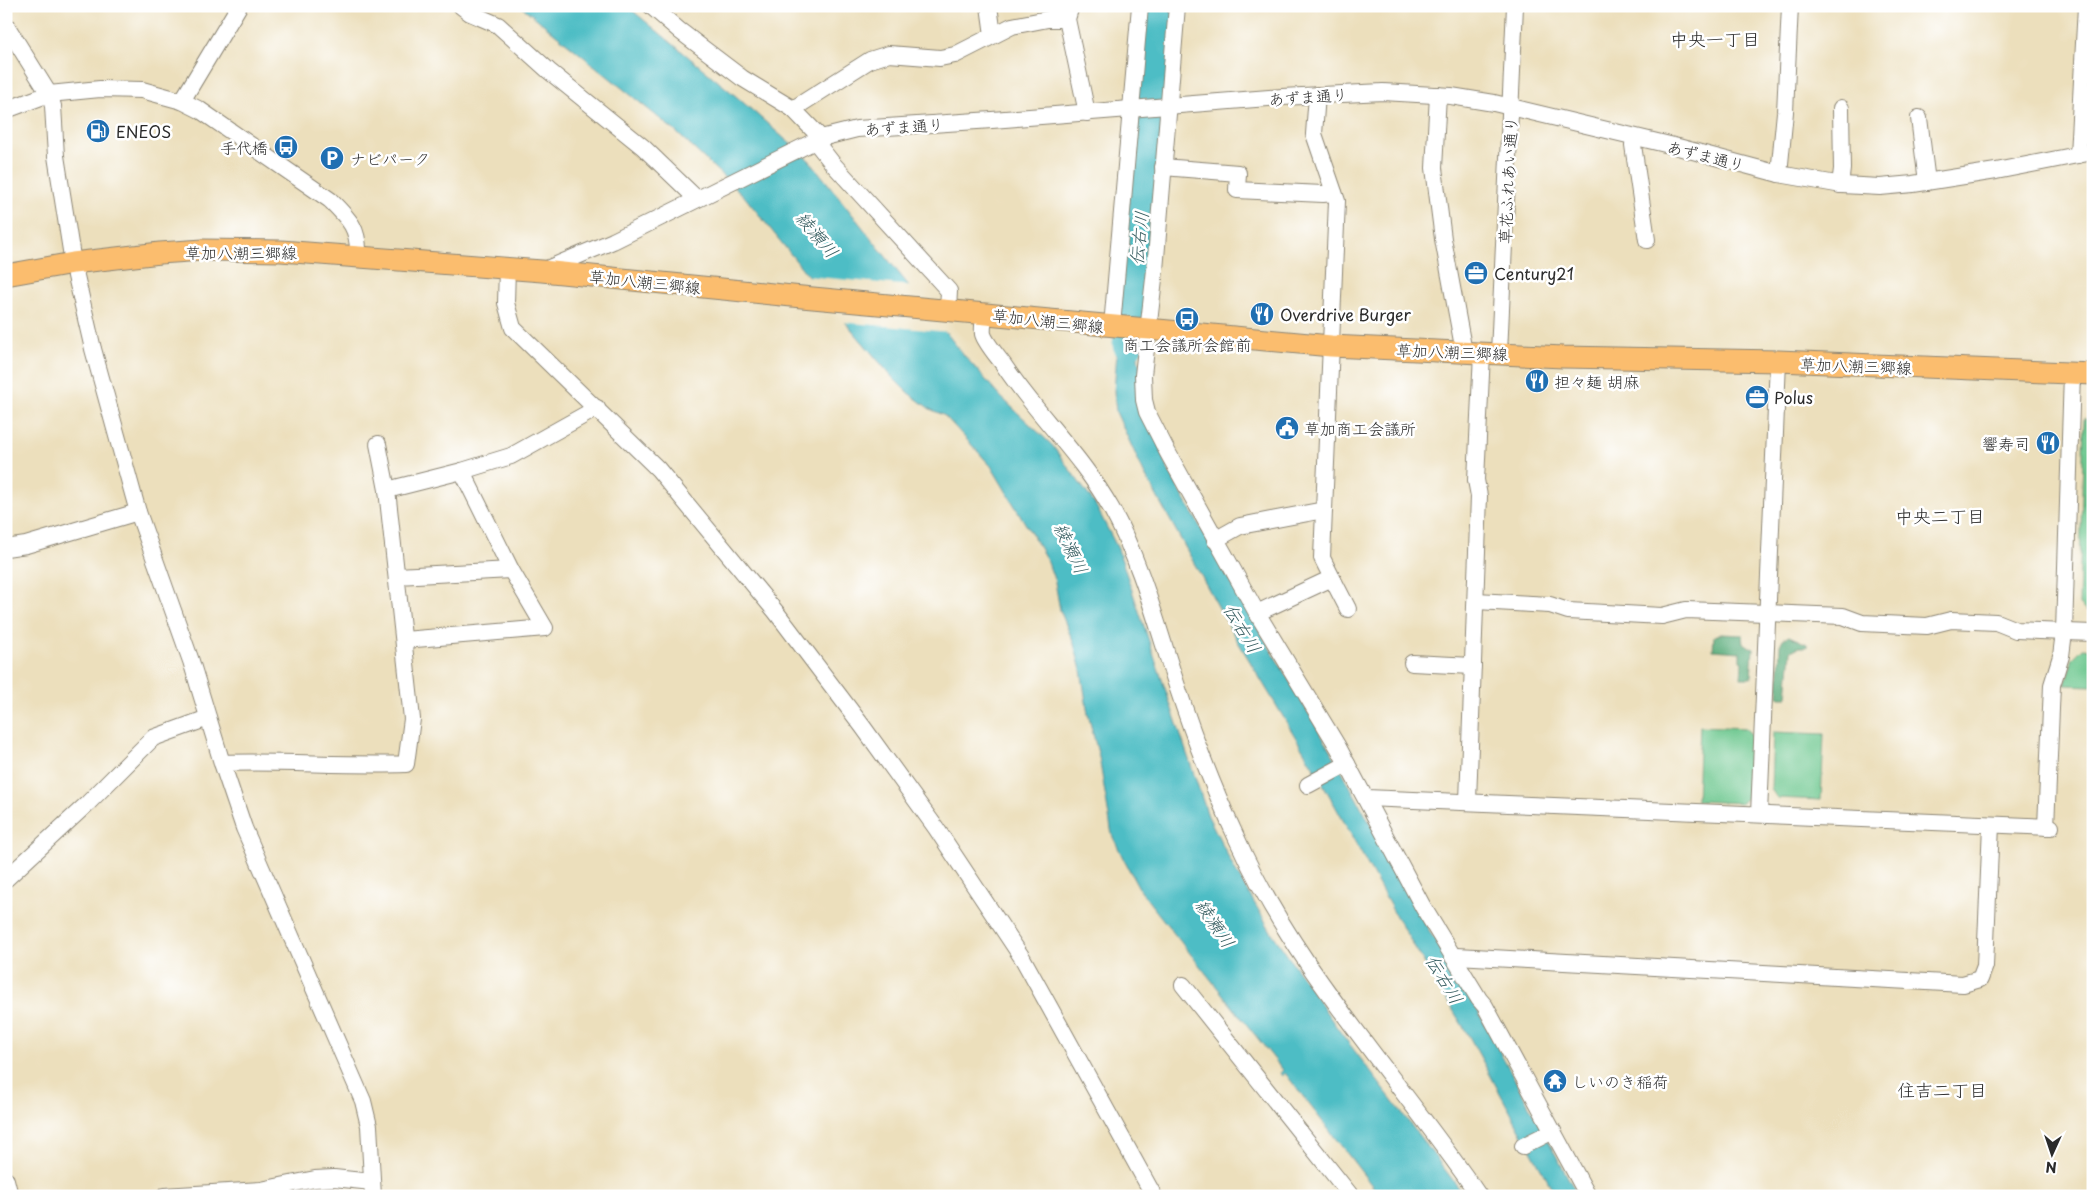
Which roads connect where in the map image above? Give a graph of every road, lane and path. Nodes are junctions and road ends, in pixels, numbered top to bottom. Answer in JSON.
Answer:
{"nodes":[{"id":1,"x":239,"y":6,"type":"edge"},
{"id":2,"x":461,"y":6,"type":"edge"},
{"id":3,"x":651,"y":6,"type":"edge"},
{"id":4,"x":988,"y":6,"type":"edge"},
{"id":5,"x":1140,"y":6,"type":"edge"},
{"id":6,"x":1177,"y":6,"type":"edge"},
{"id":7,"x":1515,"y":6,"type":"edge"},
{"id":8,"x":1790,"y":6,"type":"edge"},
{"id":9,"x":2086,"y":6,"type":"edge"},
{"id":10,"x":1069,"y":13,"type":"edge"},
{"id":11,"x":6,"y":25,"type":"edge"},
{"id":12,"x":993,"y":35,"type":"junction"},
{"id":13,"x":49,"y":94,"type":"junction"},
{"id":14,"x":1317,"y":95,"type":"junction"},
{"id":15,"x":1438,"y":95,"type":"junction"},
{"id":16,"x":182,"y":101,"type":"junction"},
{"id":17,"x":1166,"y":107,"type":"junction"},
{"id":18,"x":1510,"y":107,"type":"junction"},
{"id":19,"x":1842,"y":108,"type":"dead end"},
{"id":20,"x":793,"y":109,"type":"junction"},
{"id":21,"x":6,"y":110,"type":"edge"},
{"id":22,"x":1134,"y":110,"type":"junction"},
{"id":23,"x":1087,"y":113,"type":"junction"},
{"id":24,"x":1919,"y":118,"type":"dead end"},
{"id":25,"x":1634,"y":137,"type":"junction"},
{"id":26,"x":818,"y":139,"type":"junction"},
{"id":27,"x":2086,"y":154,"type":"edge"},
{"id":28,"x":1163,"y":167,"type":"junction"},
{"id":29,"x":1778,"y":174,"type":"junction"},
{"id":30,"x":1927,"y":182,"type":"junction"},
{"id":31,"x":1840,"y":185,"type":"junction"},
{"id":32,"x":1334,"y":193,"type":"junction"},
{"id":33,"x":697,"y":199,"type":"junction"},
{"id":34,"x":1647,"y":240,"type":"dead end"},
{"id":35,"x":358,"y":255,"type":"junction"},
{"id":36,"x":72,"y":263,"type":"junction"},
{"id":37,"x":507,"y":268,"type":"junction"},
{"id":38,"x":542,"y":271,"type":"junction"},
{"id":39,"x":6,"y":276,"type":"edge"},
{"id":40,"x":952,"y":310,"type":"junction"},
{"id":41,"x":984,"y":314,"type":"junction"},
{"id":42,"x":1115,"y":327,"type":"junction"},
{"id":43,"x":1145,"y":329,"type":"junction"},
{"id":44,"x":1331,"y":346,"type":"junction"},
{"id":45,"x":1481,"y":353,"type":"junction"},
{"id":46,"x":1778,"y":361,"type":"junction"},
{"id":47,"x":2082,"y":374,"type":"edge"},
{"id":48,"x":597,"y":408,"type":"junction"},
{"id":49,"x":378,"y":444,"type":"dead end"},
{"id":50,"x":462,"y":471,"type":"junction"},
{"id":51,"x":387,"y":490,"type":"junction"},
{"id":52,"x":1324,"y":510,"type":"junction"},
{"id":53,"x":138,"y":512,"type":"junction"},
{"id":54,"x":1215,"y":540,"type":"junction"},
{"id":55,"x":6,"y":548,"type":"edge"},
{"id":56,"x":512,"y":570,"type":"junction"},
{"id":57,"x":397,"y":576,"type":"junction"},
{"id":58,"x":1332,"y":578,"type":"junction"},
{"id":59,"x":1476,"y":601,"type":"junction"},
{"id":60,"x":1348,"y":609,"type":"dead end"},
{"id":61,"x":1257,"y":613,"type":"junction"},
{"id":62,"x":1767,"y":614,"type":"junction"},
{"id":63,"x":2064,"y":632,"type":"junction"},
{"id":64,"x":2093,"y":633,"type":"edge"},
{"id":65,"x":404,"y":640,"type":"junction"},
{"id":66,"x":1412,"y":663,"type":"dead end"},
{"id":67,"x":1473,"y":666,"type":"junction"},
{"id":68,"x":208,"y":718,"type":"junction"},
{"id":69,"x":222,"y":763,"type":"junction"},
{"id":70,"x":1345,"y":765,"type":"junction"},
{"id":71,"x":1312,"y":783,"type":"dead end"},
{"id":72,"x":1366,"y":798,"type":"junction"},
{"id":73,"x":1468,"y":802,"type":"junction"},
{"id":74,"x":1759,"y":814,"type":"junction"},
{"id":75,"x":1991,"y":825,"type":"junction"},
{"id":76,"x":6,"y":879,"type":"edge"},
{"id":77,"x":1453,"y":958,"type":"junction"},
{"id":78,"x":1183,"y":984,"type":"dead end"},
{"id":79,"x":1553,"y":1131,"type":"junction"},
{"id":80,"x":1523,"y":1146,"type":"dead end"},
{"id":81,"x":6,"y":1180,"type":"edge"},
{"id":82,"x":372,"y":1189,"type":"edge"},
{"id":83,"x":10,"y":1196,"type":"edge"},
{"id":84,"x":164,"y":1196,"type":"edge"},
{"id":85,"x":1154,"y":1196,"type":"edge"},
{"id":86,"x":1351,"y":1196,"type":"edge"},
{"id":87,"x":1480,"y":1196,"type":"edge"},
{"id":88,"x":1588,"y":1196,"type":"edge"}],
"edges":[{"from":1,"to":16,"type":"street"},
{"from":2,"to":33,"type":"street"},
{"from":3,"to":20,"type":"street"},
{"from":4,"to":12,"type":"street"},
{"from":5,"to":22,"type":"street"},
{"from":6,"to":17,"type":"street"},
{"from":7,"to":18,"type":"street","name":"草花ふれあい通り"},
{"from":8,"to":29,"type":"street"},
{"from":9,"to":27,"type":"street"},
{"from":10,"to":12,"type":"street"},
{"from":10,"to":23,"type":"street"},
{"from":11,"to":13,"type":"street"},
{"from":12,"to":20,"type":"street"},
{"from":13,"to":16,"type":"street"},
{"from":13,"to":21,"type":"street"},
{"from":13,"to":36,"type":"street"},
{"from":14,"to":15,"type":"street","name":"あずま通り"},
{"from":14,"to":17,"type":"street","name":"あずま通り"},
{"from":14,"to":32,"type":"street"},
{"from":15,"to":18,"type":"street","name":"あずま通り"},
{"from":15,"to":45,"type":"street"},
{"from":16,"to":35,"type":"street"},
{"from":17,"to":22,"type":"street","name":"あずま通り"},
{"from":17,"to":28,"type":"street"},
{"from":18,"to":25,"type":"street","name":"あずま通り"},
{"from":18,"to":45,"type":"street","name":"草花ふれあい通り"},
{"from":19,"to":31,"type":"street"},
{"from":20,"to":26,"type":"street"},
{"from":22,"to":23,"type":"street","name":"あずま通り"},
{"from":22,"to":42,"type":"street"},
{"from":23,"to":26,"type":"street","name":"あずま通り"},
{"from":24,"to":30,"type":"street"},
{"from":25,"to":29,"type":"street","name":"あずま通り"},
{"from":25,"to":34,"type":"street"},
{"from":26,"to":33,"type":"street","name":"あずま通り"},
{"from":26,"to":40,"type":"street"},
{"from":27,"to":30,"type":"street","name":"あずま通り"},
{"from":28,"to":32,"type":"street"},
{"from":28,"to":43,"type":"street"},
{"from":29,"to":31,"type":"street","name":"あずま通り"},
{"from":30,"to":31,"type":"street","name":"あずま通り"},
{"from":32,"to":44,"type":"street"},
{"from":33,"to":38,"type":"street","name":"あずま通り"},
{"from":35,"to":36,"type":"main road","name":"草加八潮三郷線"},
{"from":35,"to":37,"type":"main road","name":"草加八潮三郷線"},
{"from":36,"to":39,"type":"main road","name":"草加八潮三郷線"},
{"from":36,"to":53,"type":"street"},
{"from":37,"to":38,"type":"main road","name":"草加八潮三郷線"},
{"from":37,"to":48,"type":"street"},
{"from":38,"to":40,"type":"main road","name":"草加八潮三郷線"},
{"from":40,"to":41,"type":"main road","name":"草加八潮三郷線"},
{"from":41,"to":42,"type":"main road","name":"草加八潮三郷線"},
{"from":41,"to":87,"type":"street"},
{"from":42,"to":43,"type":"main road","name":"草加八潮三郷線"},
{"from":43,"to":44,"type":"main road","name":"草加八潮三郷線"},
{"from":43,"to":54,"type":"street"},
{"from":44,"to":45,"type":"main road","name":"草加八潮三郷線"},
{"from":44,"to":52,"type":"street"},
{"from":45,"to":46,"type":"main road","name":"草加八潮三郷線"},
{"from":45,"to":59,"type":"street"},
{"from":46,"to":47,"type":"main road","name":"草加八潮三郷線"},
{"from":46,"to":62,"type":"street"},
{"from":47,"to":63,"type":"street"},
{"from":48,"to":50,"type":"street"},
{"from":48,"to":85,"type":"street"},
{"from":49,"to":51,"type":"street"},
{"from":50,"to":51,"type":"street"},
{"from":50,"to":56,"type":"street"},
{"from":51,"to":57,"type":"street"},
{"from":52,"to":54,"type":"street"},
{"from":52,"to":58,"type":"street"},
{"from":53,"to":55,"type":"street"},
{"from":53,"to":68,"type":"street"},
{"from":54,"to":61,"type":"street"},
{"from":56,"to":57,"type":"street"},
{"from":56,"to":65,"type":"street"},
{"from":57,"to":65,"type":"street"},
{"from":58,"to":60,"type":"street"},
{"from":58,"to":61,"type":"street"},
{"from":59,"to":62,"type":"street"},
{"from":59,"to":67,"type":"street"},
{"from":61,"to":70,"type":"street"},
{"from":62,"to":63,"type":"street"},
{"from":62,"to":74,"type":"street"},
{"from":63,"to":64,"type":"street"},
{"from":63,"to":75,"type":"street"},
{"from":65,"to":69,"type":"street"},
{"from":66,"to":67,"type":"street"},
{"from":67,"to":73,"type":"street"},
{"from":68,"to":69,"type":"street"},
{"from":68,"to":76,"type":"street"},
{"from":69,"to":82,"type":"street"},
{"from":70,"to":71,"type":"street"},
{"from":70,"to":72,"type":"street"},
{"from":72,"to":73,"type":"street"},
{"from":72,"to":77,"type":"street"},
{"from":73,"to":74,"type":"street"},
{"from":74,"to":75,"type":"street"},
{"from":75,"to":77,"type":"street"},
{"from":77,"to":79,"type":"street"},
{"from":78,"to":86,"type":"street"},
{"from":79,"to":80,"type":"street"},
{"from":79,"to":88,"type":"street"},
{"from":81,"to":83,"type":"street"},
{"from":82,"to":84,"type":"street"}]}
